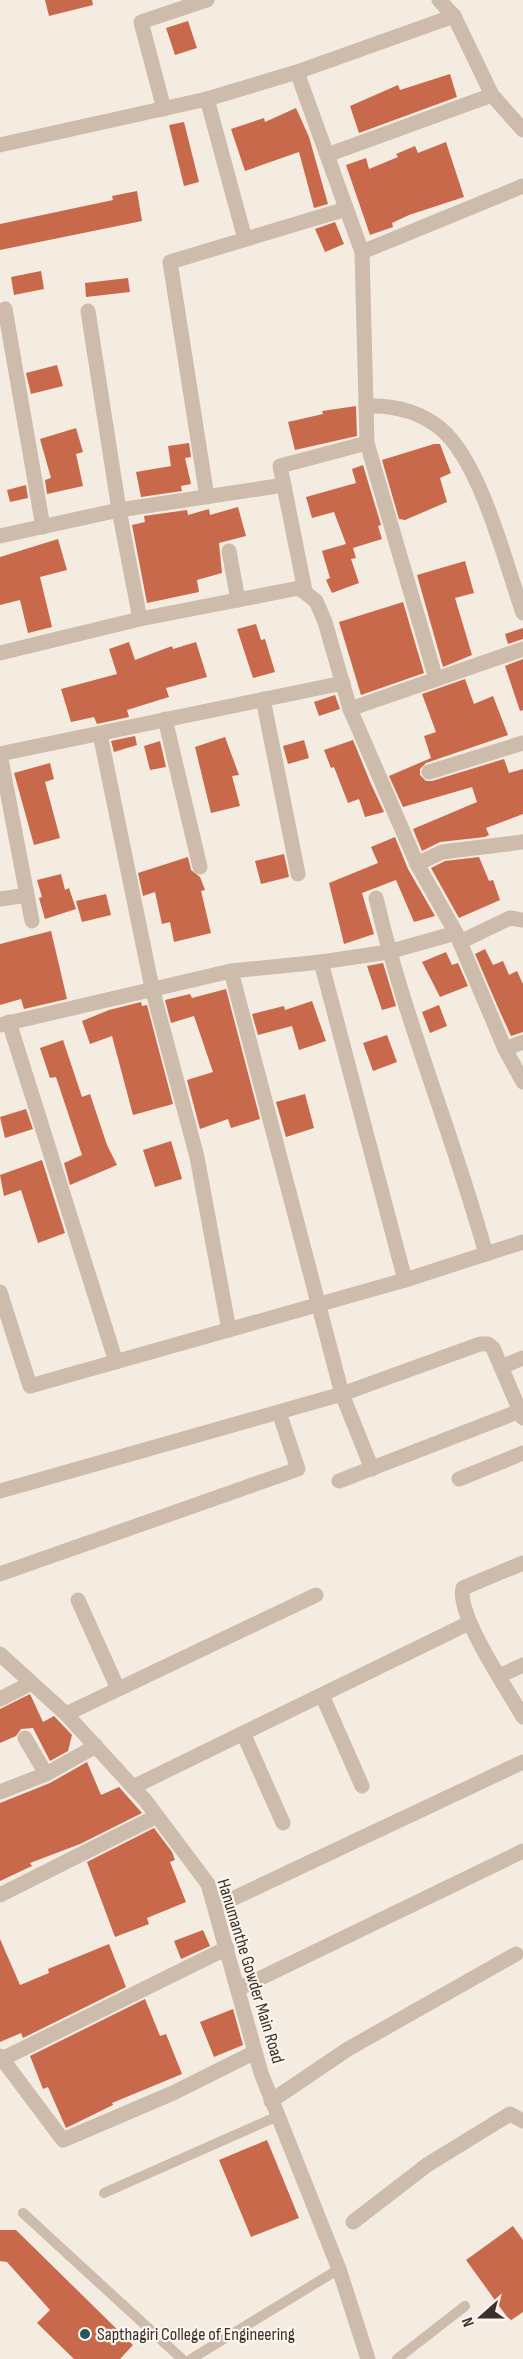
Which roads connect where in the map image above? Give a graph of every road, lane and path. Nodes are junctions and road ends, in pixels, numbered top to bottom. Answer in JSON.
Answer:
{"nodes":[{"id":1,"x":207,"y":0,"type":"edge"},
{"id":2,"x":438,"y":0,"type":"edge"},
{"id":3,"x":454,"y":16,"type":"junction"},
{"id":4,"x":297,"y":72,"type":"junction"},
{"id":5,"x":492,"y":95,"type":"junction"},
{"id":6,"x":207,"y":99,"type":"junction"},
{"id":7,"x":164,"y":109,"type":"junction"},
{"id":8,"x":523,"y":130,"type":"edge"},
{"id":9,"x":0,"y":145,"type":"edge"},
{"id":10,"x":327,"y":155,"type":"junction"},
{"id":11,"x":523,"y":186,"type":"edge"},
{"id":12,"x":346,"y":209,"type":"junction"},
{"id":13,"x":245,"y":239,"type":"junction"},
{"id":14,"x":362,"y":252,"type":"junction"},
{"id":15,"x":5,"y":309,"type":"dead end"},
{"id":16,"x":88,"y":311,"type":"dead end"},
{"id":17,"x":366,"y":406,"type":"junction"},
{"id":18,"x":368,"y":442,"type":"junction"},
{"id":19,"x":284,"y":485,"type":"junction"},
{"id":20,"x":207,"y":497,"type":"junction"},
{"id":21,"x":119,"y":510,"type":"junction"},
{"id":22,"x":43,"y":527,"type":"junction"},
{"id":23,"x":0,"y":536,"type":"edge"},
{"id":24,"x":229,"y":551,"type":"dead end"},
{"id":25,"x":306,"y":591,"type":"junction"},
{"id":26,"x":238,"y":600,"type":"junction"},
{"id":27,"x":523,"y":613,"type":"edge"},
{"id":28,"x":140,"y":620,"type":"junction"},
{"id":29,"x":523,"y":650,"type":"edge"},
{"id":30,"x":0,"y":653,"type":"edge"},
{"id":31,"x":436,"y":679,"type":"junction"},
{"id":32,"x":343,"y":683,"type":"junction"},
{"id":33,"x":263,"y":699,"type":"junction"},
{"id":34,"x":350,"y":709,"type":"junction"},
{"id":35,"x":165,"y":719,"type":"junction"},
{"id":36,"x":100,"y":734,"type":"junction"},
{"id":37,"x":523,"y":742,"type":"edge"},
{"id":38,"x":0,"y":754,"type":"edge"},
{"id":39,"x":429,"y":772,"type":"dead end"},
{"id":40,"x":523,"y":842,"type":"edge"},
{"id":41,"x":417,"y":864,"type":"junction"},
{"id":42,"x":200,"y":867,"type":"dead end"},
{"id":43,"x":298,"y":874,"type":"dead end"},
{"id":44,"x":27,"y":895,"type":"junction"},
{"id":45,"x":376,"y":898,"type":"dead end"},
{"id":46,"x":0,"y":899,"type":"edge"},
{"id":47,"x":523,"y":920,"type":"edge"},
{"id":48,"x":32,"y":921,"type":"dead end"},
{"id":49,"x":458,"y":937,"type":"junction"},
{"id":50,"x":388,"y":952,"type":"junction"},
{"id":51,"x":321,"y":962,"type":"junction"},
{"id":52,"x":231,"y":971,"type":"junction"},
{"id":53,"x":152,"y":987,"type":"junction"},
{"id":54,"x":5,"y":1023,"type":"edge"},
{"id":55,"x":523,"y":1042,"type":"edge"},
{"id":56,"x":505,"y":1049,"type":"junction"},
{"id":57,"x":523,"y":1082,"type":"edge"},
{"id":58,"x":523,"y":1242,"type":"edge"},
{"id":59,"x":486,"y":1254,"type":"junction"},
{"id":60,"x":405,"y":1280,"type":"junction"},
{"id":61,"x":0,"y":1292,"type":"edge"},
{"id":62,"x":318,"y":1305,"type":"junction"},
{"id":63,"x":229,"y":1330,"type":"junction"},
{"id":64,"x":523,"y":1358,"type":"edge"},
{"id":65,"x":116,"y":1362,"type":"junction"},
{"id":66,"x":501,"y":1367,"type":"junction"},
{"id":67,"x":342,"y":1394,"type":"junction"},
{"id":68,"x":279,"y":1412,"type":"junction"},
{"id":69,"x":521,"y":1415,"type":"edge"},
{"id":70,"x":523,"y":1453,"type":"edge"},
{"id":71,"x":372,"y":1468,"type":"junction"},
{"id":72,"x":459,"y":1479,"type":"dead end"},
{"id":73,"x":339,"y":1481,"type":"dead end"},
{"id":74,"x":0,"y":1491,"type":"edge"},
{"id":75,"x":523,"y":1563,"type":"edge"},
{"id":76,"x":0,"y":1574,"type":"edge"},
{"id":77,"x":316,"y":1594,"type":"dead end"},
{"id":78,"x":78,"y":1600,"type":"dead end"},
{"id":79,"x":469,"y":1623,"type":"junction"},
{"id":80,"x":0,"y":1654,"type":"edge"},
{"id":81,"x":523,"y":1665,"type":"edge"},
{"id":82,"x":499,"y":1676,"type":"junction"},
{"id":83,"x":31,"y":1683,"type":"junction"},
{"id":84,"x":117,"y":1689,"type":"junction"},
{"id":85,"x":322,"y":1695,"type":"junction"},
{"id":86,"x":0,"y":1699,"type":"edge"},
{"id":87,"x":66,"y":1714,"type":"junction"},
{"id":88,"x":523,"y":1717,"type":"edge"},
{"id":89,"x":243,"y":1733,"type":"junction"},
{"id":90,"x":25,"y":1738,"type":"dead end"},
{"id":91,"x":96,"y":1746,"type":"junction"},
{"id":92,"x":523,"y":1762,"type":"edge"},
{"id":93,"x":46,"y":1774,"type":"junction"},
{"id":94,"x":362,"y":1786,"type":"dead end"},
{"id":95,"x":133,"y":1787,"type":"junction"},
{"id":96,"x":0,"y":1792,"type":"edge"},
{"id":97,"x":157,"y":1816,"type":"junction"},
{"id":98,"x":283,"y":1823,"type":"dead end"},
{"id":99,"x":523,"y":1851,"type":"edge"},
{"id":100,"x":0,"y":1895,"type":"edge"},
{"id":101,"x":215,"y":1907,"type":"junction"},
{"id":102,"x":227,"y":1948,"type":"junction"},
{"id":103,"x":516,"y":1954,"type":"dead end"},
{"id":104,"x":238,"y":1989,"type":"junction"},
{"id":105,"x":255,"y":2052,"type":"junction"},
{"id":106,"x":1,"y":2058,"type":"edge"},
{"id":107,"x":271,"y":2101,"type":"junction"},
{"id":108,"x":278,"y":2116,"type":"junction"},
{"id":109,"x":523,"y":2121,"type":"edge"},
{"id":110,"x":104,"y":2193,"type":"dead end"},
{"id":111,"x":23,"y":2213,"type":"dead end"},
{"id":112,"x":353,"y":2222,"type":"dead end"},
{"id":113,"x":339,"y":2269,"type":"junction"},
{"id":114,"x":465,"y":2306,"type":"dead end"},
{"id":115,"x":182,"y":2359,"type":"edge"},
{"id":116,"x":191,"y":2359,"type":"edge"},
{"id":117,"x":368,"y":2359,"type":"edge"},
{"id":118,"x":397,"y":2359,"type":"edge"}],
"edges":[{"from":1,"to":7,"type":"street"},
{"from":2,"to":3,"type":"street"},
{"from":3,"to":4,"type":"street"},
{"from":3,"to":5,"type":"street"},
{"from":4,"to":6,"type":"street"},
{"from":4,"to":10,"type":"street"},
{"from":5,"to":8,"type":"street"},
{"from":5,"to":10,"type":"street"},
{"from":6,"to":7,"type":"street"},
{"from":6,"to":13,"type":"street"},
{"from":7,"to":9,"type":"street"},
{"from":10,"to":12,"type":"street"},
{"from":11,"to":14,"type":"street"},
{"from":12,"to":13,"type":"street"},
{"from":12,"to":14,"type":"street"},
{"from":13,"to":20,"type":"street"},
{"from":14,"to":17,"type":"street"},
{"from":15,"to":22,"type":"street"},
{"from":16,"to":21,"type":"street"},
{"from":17,"to":18,"type":"street"},
{"from":17,"to":27,"type":"street"},
{"from":18,"to":19,"type":"street"},
{"from":18,"to":31,"type":"street"},
{"from":19,"to":20,"type":"street"},
{"from":19,"to":25,"type":"street"},
{"from":20,"to":21,"type":"street"},
{"from":21,"to":22,"type":"street"},
{"from":21,"to":28,"type":"street"},
{"from":22,"to":23,"type":"street"},
{"from":24,"to":26,"type":"street"},
{"from":25,"to":26,"type":"street"},
{"from":25,"to":32,"type":"street"},
{"from":26,"to":28,"type":"street"},
{"from":28,"to":30,"type":"street"},
{"from":29,"to":31,"type":"street"},
{"from":31,"to":34,"type":"street"},
{"from":32,"to":33,"type":"street"},
{"from":32,"to":34,"type":"street"},
{"from":33,"to":35,"type":"street"},
{"from":33,"to":43,"type":"street"},
{"from":34,"to":41,"type":"street"},
{"from":35,"to":36,"type":"street"},
{"from":35,"to":42,"type":"street"},
{"from":36,"to":38,"type":"street"},
{"from":36,"to":53,"type":"street"},
{"from":37,"to":39,"type":"street"},
{"from":38,"to":44,"type":"street"},
{"from":40,"to":41,"type":"street"},
{"from":41,"to":49,"type":"street"},
{"from":44,"to":46,"type":"street"},
{"from":44,"to":48,"type":"street"},
{"from":45,"to":50,"type":"street"},
{"from":47,"to":49,"type":"street"},
{"from":49,"to":50,"type":"street"},
{"from":49,"to":56,"type":"street"},
{"from":50,"to":51,"type":"street"},
{"from":50,"to":59,"type":"street"},
{"from":51,"to":52,"type":"street"},
{"from":51,"to":60,"type":"street"},
{"from":52,"to":53,"type":"street"},
{"from":52,"to":62,"type":"street"},
{"from":53,"to":54,"type":"street"},
{"from":53,"to":63,"type":"street"},
{"from":54,"to":65,"type":"street"},
{"from":55,"to":56,"type":"street"},
{"from":56,"to":57,"type":"street"},
{"from":58,"to":59,"type":"street"},
{"from":59,"to":60,"type":"street"},
{"from":60,"to":62,"type":"street"},
{"from":61,"to":65,"type":"street"},
{"from":62,"to":63,"type":"street"},
{"from":62,"to":67,"type":"street"},
{"from":63,"to":65,"type":"street"},
{"from":64,"to":66,"type":"street"},
{"from":66,"to":67,"type":"street"},
{"from":66,"to":69,"type":"street"},
{"from":67,"to":68,"type":"street"},
{"from":67,"to":71,"type":"street"},
{"from":68,"to":74,"type":"street"},
{"from":68,"to":76,"type":"street"},
{"from":69,"to":71,"type":"street"},
{"from":70,"to":72,"type":"street"},
{"from":71,"to":73,"type":"street"},
{"from":75,"to":79,"type":"street"},
{"from":77,"to":84,"type":"street"},
{"from":78,"to":84,"type":"street"},
{"from":79,"to":82,"type":"street"},
{"from":79,"to":85,"type":"street"},
{"from":80,"to":83,"type":"street","name":"Hanumanthe Gowder Main Road"},
{"from":81,"to":82,"type":"street"},
{"from":82,"to":88,"type":"street"},
{"from":83,"to":86,"type":"street"},
{"from":83,"to":87,"type":"street","name":"Hanumanthe Gowder Main Road"},
{"from":84,"to":87,"type":"street"},
{"from":85,"to":89,"type":"street"},
{"from":85,"to":94,"type":"street"},
{"from":87,"to":91,"type":"street","name":"Hanumanthe Gowder Main Road"},
{"from":89,"to":95,"type":"street"},
{"from":89,"to":98,"type":"street"},
{"from":90,"to":93,"type":"street"},
{"from":91,"to":93,"type":"street"},
{"from":91,"to":95,"type":"street","name":"Hanumanthe Gowder Main Road"},
{"from":92,"to":101,"type":"street"},
{"from":93,"to":96,"type":"street"},
{"from":95,"to":97,"type":"street","name":"Hanumanthe Gowder Main Road"},
{"from":97,"to":100,"type":"street"},
{"from":97,"to":101,"type":"street","name":"Hanumanthe Gowder Main Road"},
{"from":99,"to":104,"type":"street"},
{"from":101,"to":102,"type":"street","name":"Hanumanthe Gowder Main Road"},
{"from":102,"to":104,"type":"street","name":"Hanumanthe Gowder Main Road"},
{"from":102,"to":106,"type":"street"},
{"from":103,"to":107,"type":"street"},
{"from":104,"to":105,"type":"street","name":"Hanumanthe Gowder Main Road"},
{"from":105,"to":106,"type":"street"},
{"from":105,"to":107,"type":"street","name":"Hanumanthe Gowder Main Road"},
{"from":107,"to":108,"type":"street","name":"Hanumanthe Gowder Main Road"},
{"from":108,"to":110,"type":"lane"},
{"from":108,"to":113,"type":"street","name":"Hanumanthe Gowder Main Road"},
{"from":109,"to":112,"type":"street"},
{"from":111,"to":115,"type":"lane"},
{"from":113,"to":116,"type":"lane"},
{"from":113,"to":117,"type":"street","name":"Hanumanthe Gowder Main Road"},
{"from":114,"to":118,"type":"lane"}]}
